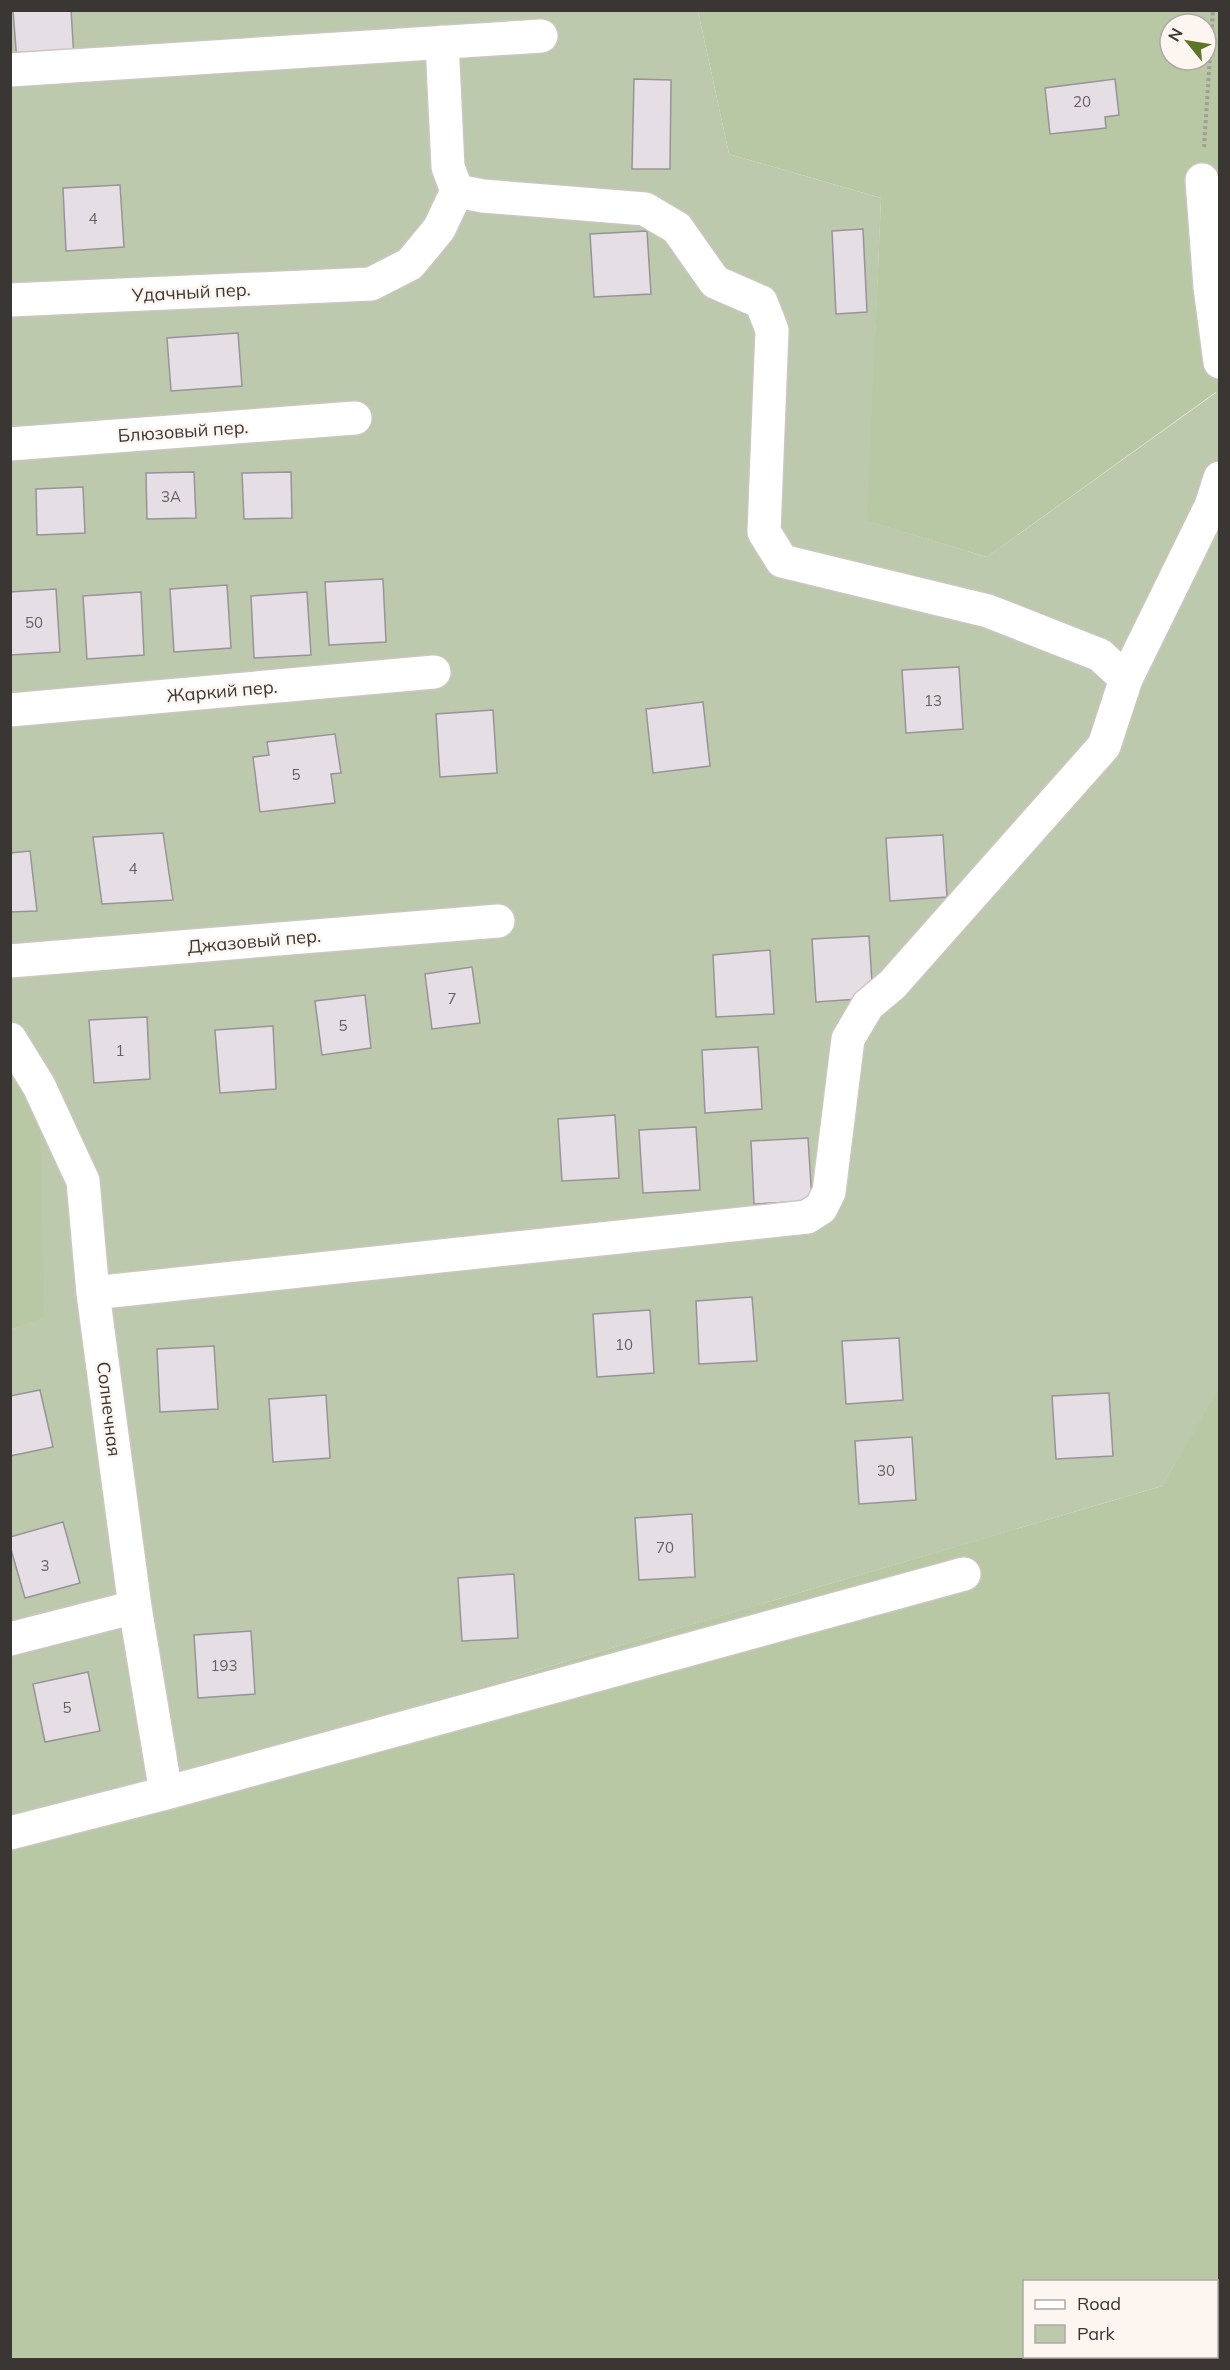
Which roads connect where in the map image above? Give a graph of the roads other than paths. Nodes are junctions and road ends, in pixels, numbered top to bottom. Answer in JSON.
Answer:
{"nodes":[{"id":1,"x":541,"y":36,"type":"dead end"},
{"id":2,"x":442,"y":42,"type":"junction"},
{"id":3,"x":10,"y":70,"type":"edge"},
{"id":4,"x":1202,"y":180,"type":"road end"},
{"id":5,"x":457,"y":191,"type":"junction"},
{"id":6,"x":10,"y":300,"type":"edge"},
{"id":7,"x":1220,"y":362,"type":"edge"},
{"id":8,"x":355,"y":418,"type":"dead end"},
{"id":9,"x":10,"y":444,"type":"edge"},
{"id":10,"x":1220,"y":478,"type":"edge"},
{"id":11,"x":434,"y":672,"type":"dead end"},
{"id":12,"x":1126,"y":679,"type":"junction"},
{"id":13,"x":10,"y":710,"type":"edge"},
{"id":14,"x":498,"y":921,"type":"dead end"},
{"id":15,"x":10,"y":961,"type":"edge"},
{"id":16,"x":10,"y":1039,"type":"edge"},
{"id":17,"x":93,"y":1293,"type":"junction"},
{"id":18,"x":964,"y":1574,"type":"dead end"},
{"id":19,"x":135,"y":1607,"type":"junction"},
{"id":20,"x":10,"y":1639,"type":"edge"},
{"id":21,"x":166,"y":1793,"type":"junction"},
{"id":22,"x":10,"y":1833,"type":"edge"}],
"edges":[{"from":1,"to":2,"type":"street"},
{"from":2,"to":3,"type":"street"},
{"from":2,"to":5,"type":"street"},
{"from":4,"to":7,"type":"street"},
{"from":5,"to":6,"type":"street","name":"Удачный пер."},
{"from":5,"to":12,"type":"street"},
{"from":8,"to":9,"type":"street","name":"Блюзовый пер."},
{"from":10,"to":12,"type":"street"},
{"from":11,"to":13,"type":"street","name":"Жаркий пер."},
{"from":12,"to":17,"type":"street"},
{"from":14,"to":15,"type":"street","name":"Джазовый пер."},
{"from":16,"to":17,"type":"street","name":"Солнечная"},
{"from":17,"to":19,"type":"street","name":"Солнечная"},
{"from":18,"to":21,"type":"street"},
{"from":19,"to":20,"type":"street"},
{"from":19,"to":21,"type":"street","name":"Солнечная"},
{"from":21,"to":22,"type":"street"}]}
